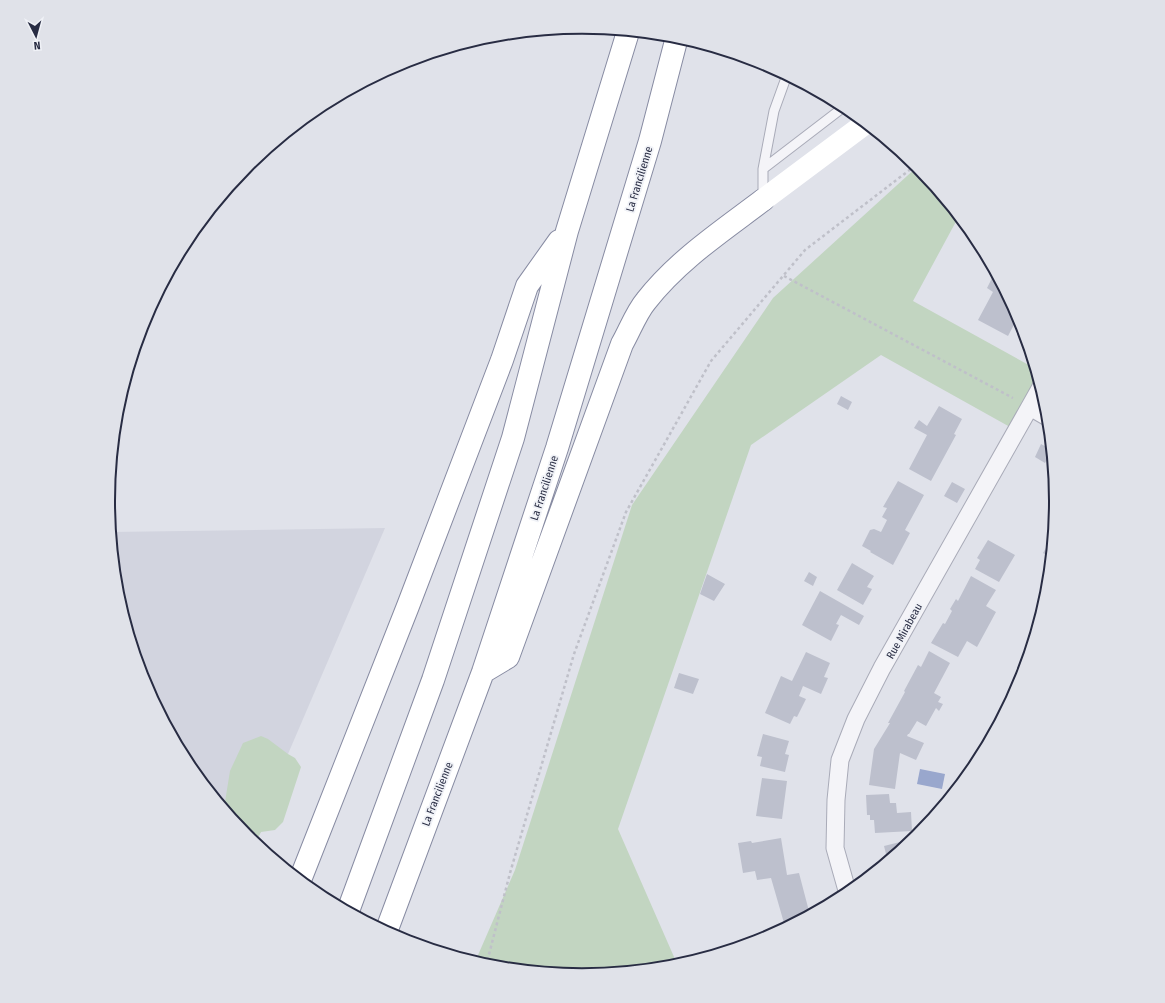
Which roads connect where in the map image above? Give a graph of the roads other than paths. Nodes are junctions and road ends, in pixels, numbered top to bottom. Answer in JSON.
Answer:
{"nodes":[{"id":1,"x":627,"y":36,"type":"edge"},
{"id":2,"x":674,"y":43,"type":"edge"},
{"id":3,"x":785,"y":80,"type":"edge"},
{"id":4,"x":839,"y":111,"type":"edge"},
{"id":5,"x":862,"y":127,"type":"edge"},
{"id":6,"x":763,"y":169,"type":"junction"},
{"id":7,"x":763,"y":200,"type":"junction"},
{"id":8,"x":567,"y":230,"type":"junction"},
{"id":9,"x":1037,"y":394,"type":"edge"},
{"id":10,"x":1030,"y":407,"type":"junction"},
{"id":11,"x":1042,"y":414,"type":"edge"},
{"id":12,"x":483,"y":672,"type":"junction"},
{"id":13,"x":302,"y":875,"type":"edge"},
{"id":14,"x":846,"y":887,"type":"edge"},
{"id":15,"x":350,"y":907,"type":"edge"},
{"id":16,"x":388,"y":926,"type":"edge"}],
"edges":[{"from":1,"to":8,"type":"main road"},
{"from":2,"to":12,"type":"main road","name":"La Francilienne"},
{"from":3,"to":6,"type":"lane"},
{"from":4,"to":6,"type":"lane"},
{"from":5,"to":7,"type":"main road"},
{"from":6,"to":7,"type":"lane"},
{"from":7,"to":12,"type":"main road"},
{"from":8,"to":13,"type":"main road"},
{"from":8,"to":15,"type":"main road"},
{"from":9,"to":10,"type":"street","name":"Rue Mirabeau"},
{"from":10,"to":11,"type":"street"},
{"from":10,"to":14,"type":"street","name":"Rue Mirabeau"},
{"from":12,"to":16,"type":"main road","name":"La Francilienne"}]}
